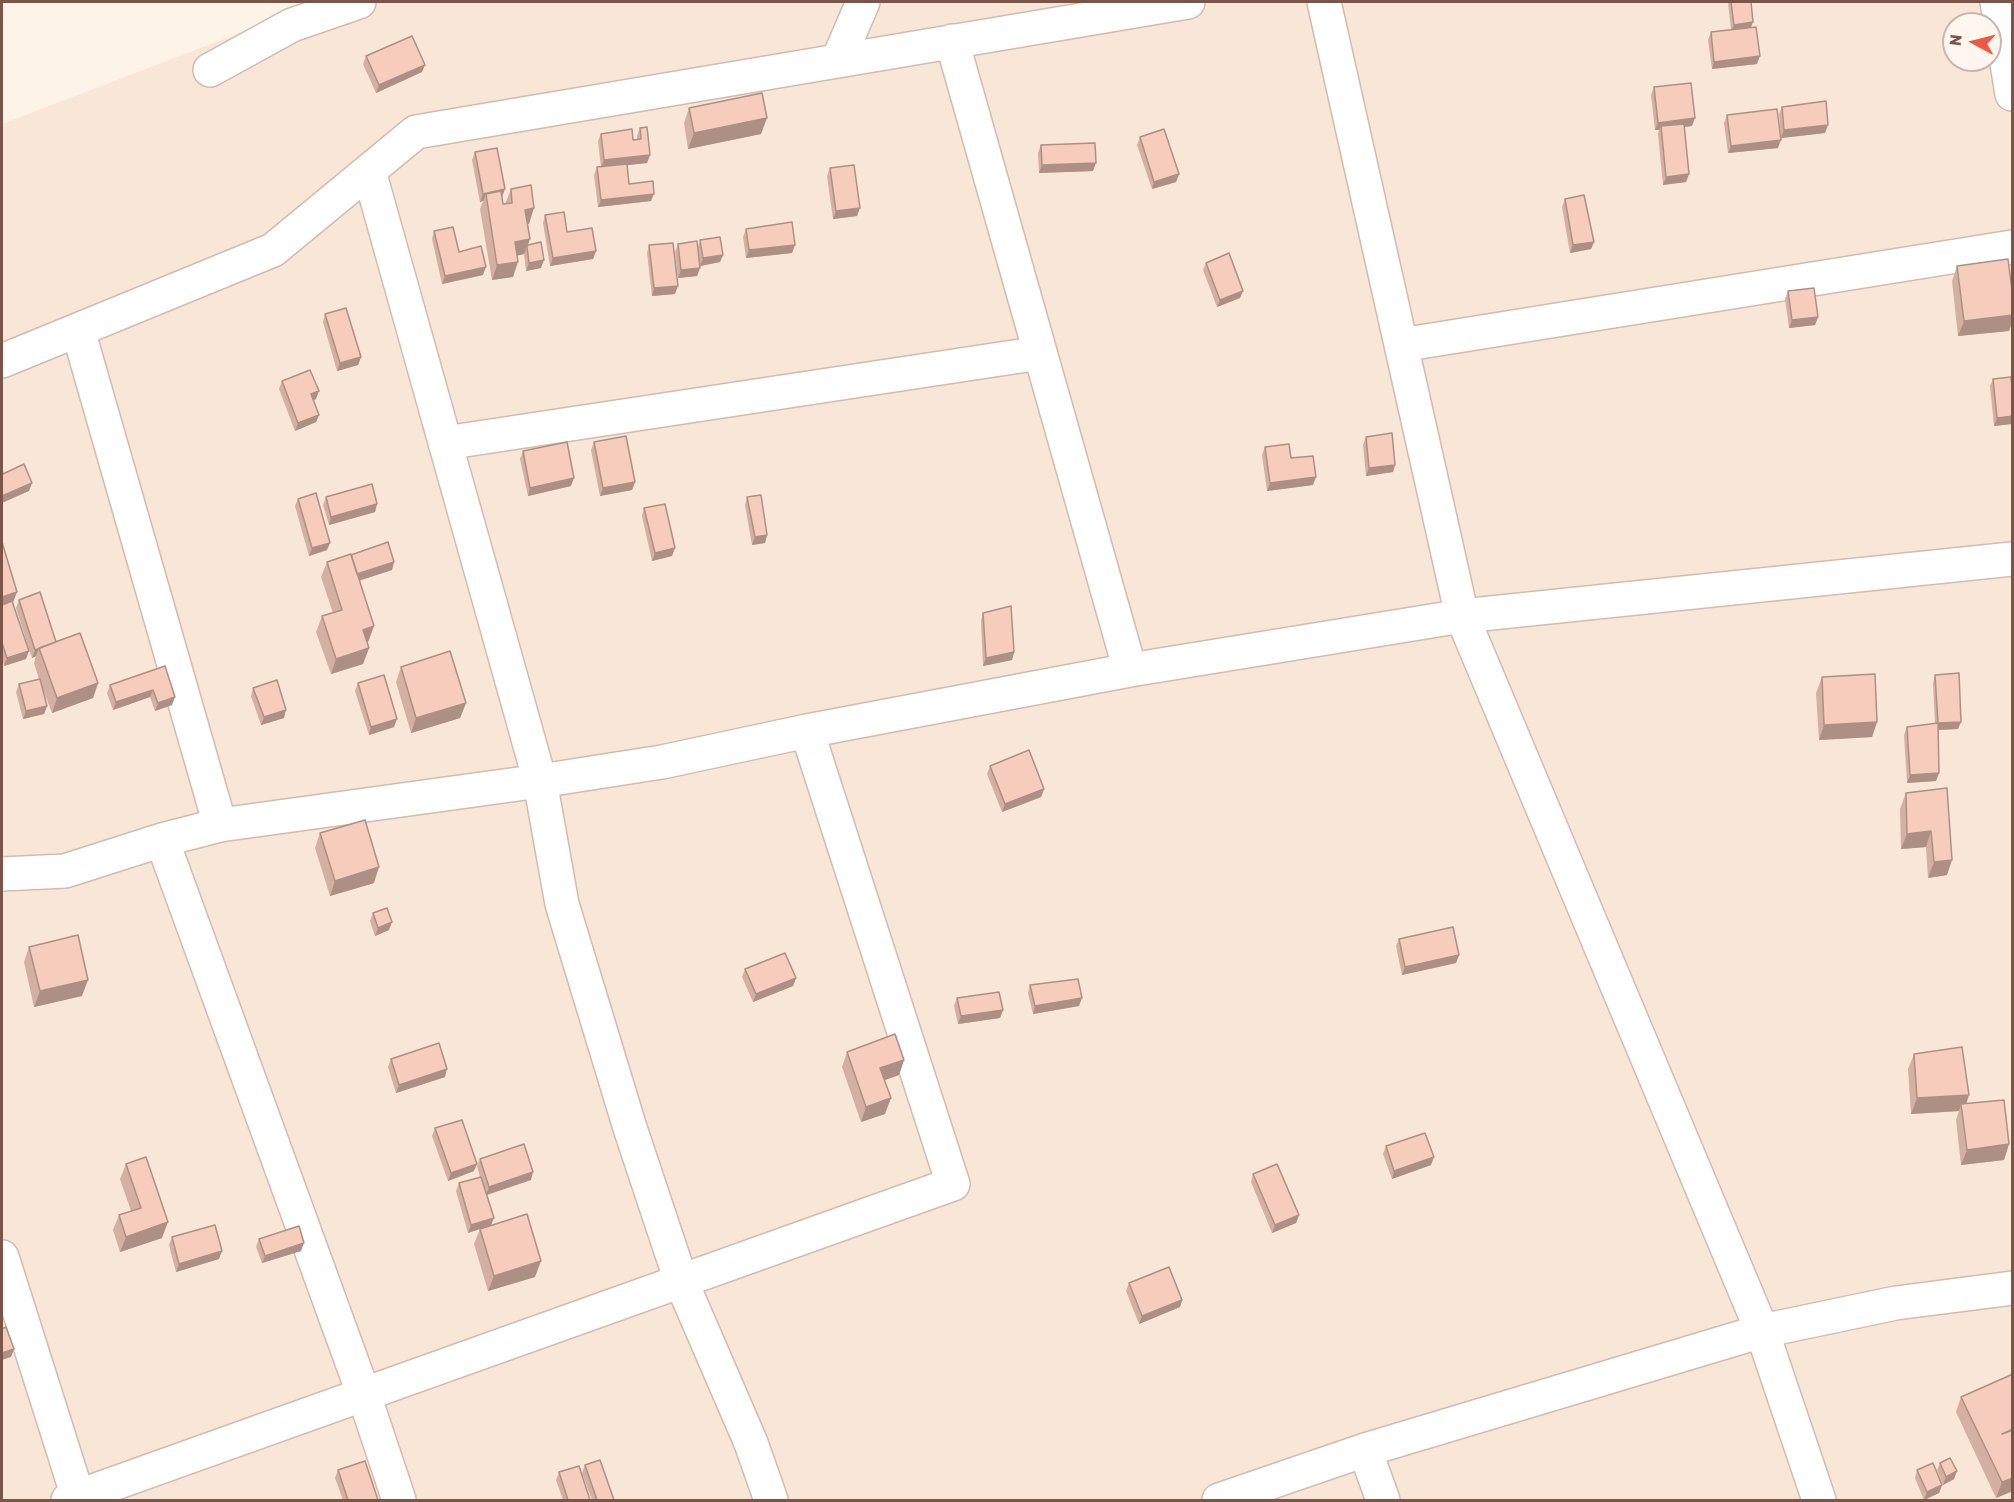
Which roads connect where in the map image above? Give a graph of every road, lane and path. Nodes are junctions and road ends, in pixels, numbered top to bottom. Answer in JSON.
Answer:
{"nodes":[{"id":1,"x":359,"y":2,"type":"edge"},
{"id":2,"x":863,"y":2,"type":"edge"},
{"id":3,"x":1188,"y":2,"type":"edge"},
{"id":4,"x":1324,"y":2,"type":"edge"},
{"id":5,"x":1997,"y":2,"type":"edge"},
{"id":6,"x":952,"y":42,"type":"junction"},
{"id":7,"x":838,"y":60,"type":"junction"},
{"id":8,"x":210,"y":70,"type":"dead end"},
{"id":9,"x":2013,"y":94,"type":"edge"},
{"id":10,"x":369,"y":171,"type":"junction"},
{"id":11,"x":2013,"y":247,"type":"edge"},
{"id":12,"x":78,"y":330,"type":"junction"},
{"id":13,"x":1401,"y":345,"type":"junction"},
{"id":14,"x":1040,"y":353,"type":"junction"},
{"id":15,"x":2,"y":361,"type":"edge"},
{"id":16,"x":445,"y":443,"type":"junction"},
{"id":17,"x":2013,"y":559,"type":"edge"},
{"id":18,"x":1462,"y":616,"type":"junction"},
{"id":19,"x":1130,"y":670,"type":"junction"},
{"id":20,"x":807,"y":731,"type":"junction"},
{"id":21,"x":540,"y":781,"type":"junction"},
{"id":22,"x":220,"y":825,"type":"junction"},
{"id":23,"x":162,"y":840,"type":"junction"},
{"id":24,"x":2,"y":874,"type":"edge"},
{"id":25,"x":2,"y":1257,"type":"edge"},
{"id":26,"x":681,"y":1281,"type":"junction"},
{"id":27,"x":2013,"y":1288,"type":"edge"},
{"id":28,"x":1762,"y":1331,"type":"junction"},
{"id":29,"x":364,"y":1395,"type":"junction"},
{"id":30,"x":1365,"y":1450,"type":"junction"},
{"id":31,"x":73,"y":1499,"type":"edge"},
{"id":32,"x":399,"y":1500,"type":"edge"},
{"id":33,"x":771,"y":1500,"type":"edge"},
{"id":34,"x":1219,"y":1500,"type":"edge"},
{"id":35,"x":1383,"y":1500,"type":"edge"},
{"id":36,"x":1819,"y":1500,"type":"edge"}],
"edges":[{"from":1,"to":8,"type":"street"},
{"from":2,"to":7,"type":"street"},
{"from":3,"to":6,"type":"street"},
{"from":4,"to":13,"type":"street"},
{"from":5,"to":9,"type":"street"},
{"from":6,"to":7,"type":"street"},
{"from":6,"to":14,"type":"street"},
{"from":7,"to":10,"type":"street"},
{"from":10,"to":12,"type":"street"},
{"from":10,"to":16,"type":"street"},
{"from":11,"to":13,"type":"street"},
{"from":12,"to":15,"type":"street"},
{"from":12,"to":22,"type":"street"},
{"from":13,"to":18,"type":"street"},
{"from":14,"to":16,"type":"street"},
{"from":14,"to":19,"type":"street"},
{"from":16,"to":21,"type":"street"},
{"from":17,"to":18,"type":"street"},
{"from":18,"to":19,"type":"street"},
{"from":18,"to":28,"type":"street"},
{"from":19,"to":20,"type":"street"},
{"from":20,"to":21,"type":"street"},
{"from":20,"to":26,"type":"street"},
{"from":21,"to":22,"type":"street"},
{"from":21,"to":26,"type":"street"},
{"from":22,"to":23,"type":"street"},
{"from":23,"to":24,"type":"street"},
{"from":23,"to":29,"type":"street"},
{"from":25,"to":31,"type":"street"},
{"from":26,"to":29,"type":"street"},
{"from":26,"to":33,"type":"street"},
{"from":27,"to":28,"type":"street"},
{"from":28,"to":30,"type":"street"},
{"from":28,"to":36,"type":"street"},
{"from":29,"to":31,"type":"street"},
{"from":29,"to":32,"type":"street"},
{"from":30,"to":34,"type":"street"},
{"from":30,"to":35,"type":"street"}]}
